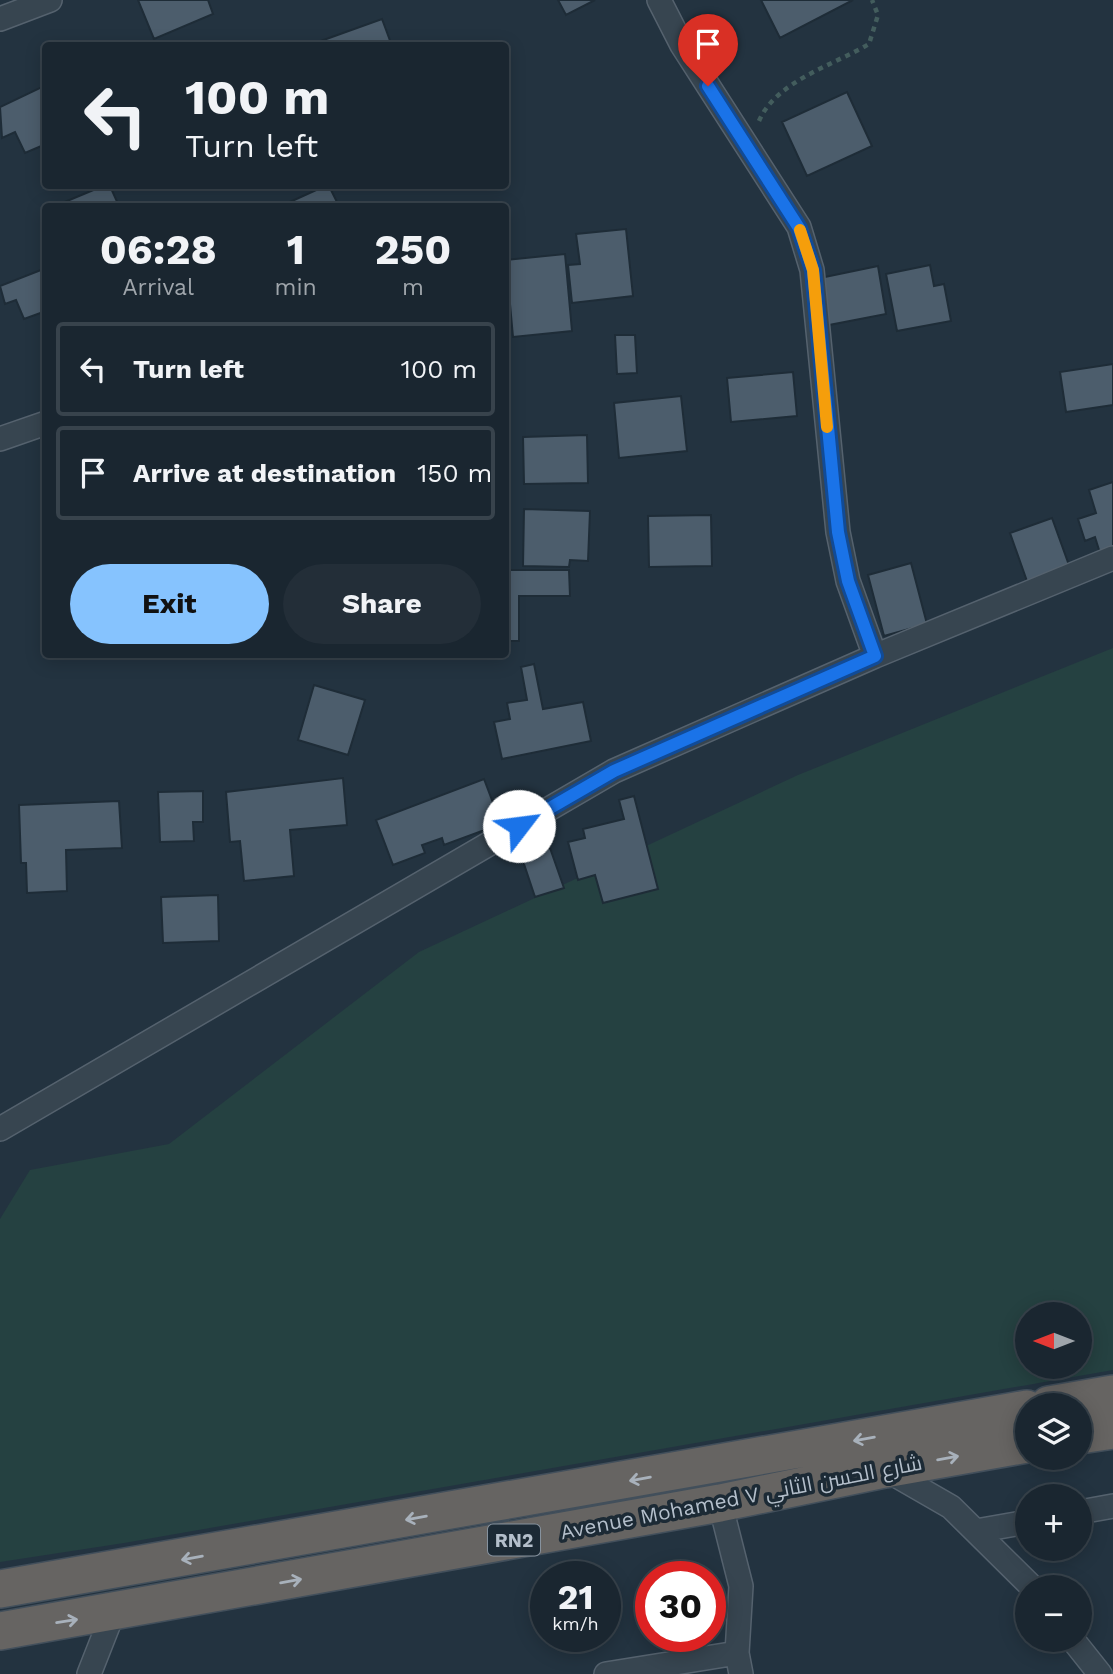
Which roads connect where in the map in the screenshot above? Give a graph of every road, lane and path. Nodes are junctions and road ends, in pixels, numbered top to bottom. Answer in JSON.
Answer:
{"nodes":[{"id":1,"x":50,"y":0,"type":"edge"},
{"id":2,"x":659,"y":0,"type":"edge"},
{"id":3,"x":872,"y":0,"type":"edge"},
{"id":4,"x":0,"y":19,"type":"edge"},
{"id":5,"x":748,"y":148,"type":"junction"},
{"id":6,"x":42,"y":424,"type":"edge"},
{"id":7,"x":0,"y":439,"type":"edge"},
{"id":8,"x":1113,"y":558,"type":"edge"},
{"id":9,"x":875,"y":656,"type":"junction"},
{"id":10,"x":0,"y":1129,"type":"edge"},
{"id":11,"x":1113,"y":1394,"type":"edge"},
{"id":12,"x":1092,"y":1398,"type":"edge"},
{"id":13,"x":1015,"y":1411,"type":"edge"},
{"id":14,"x":1113,"y":1430,"type":"edge"},
{"id":15,"x":1092,"y":1433,"type":"edge"},
{"id":16,"x":1015,"y":1446,"type":"edge"},
{"id":17,"x":885,"y":1469,"type":"junction"},
{"id":18,"x":720,"y":1503,"type":"junction"},
{"id":19,"x":1113,"y":1506,"type":"edge"},
{"id":20,"x":1092,"y":1510,"type":"edge"},
{"id":21,"x":1015,"y":1524,"type":"edge"},
{"id":22,"x":976,"y":1531,"type":"junction"},
{"id":23,"x":1020,"y":1575,"type":"edge"},
{"id":24,"x":0,"y":1589,"type":"edge"},
{"id":25,"x":113,"y":1613,"type":"junction"},
{"id":26,"x":0,"y":1631,"type":"edge"},
{"id":27,"x":1083,"y":1652,"type":"edge"},
{"id":28,"x":739,"y":1663,"type":"edge"},
{"id":29,"x":89,"y":1674,"type":"edge"},
{"id":30,"x":606,"y":1674,"type":"edge"},
{"id":31,"x":1100,"y":1674,"type":"edge"}],
"edges":[{"from":1,"to":4,"type":"street"},
{"from":2,"to":5,"type":"street"},
{"from":3,"to":5,"type":"path"},
{"from":5,"to":9,"type":"street"},
{"from":6,"to":7,"type":"street"},
{"from":8,"to":9,"type":"street"},
{"from":9,"to":10,"type":"street"},
{"from":11,"to":12,"type":"highway"},
{"from":13,"to":24,"type":"highway","name":"Avenue Mohamed V شارع الحسن الثاني","number":"RN2","one_way":true},
{"from":14,"to":15,"type":"highway"},
{"from":17,"to":16,"type":"highway","name":"Avenue Mohamed V شارع الحسن الثاني","number":"RN2","one_way":true},
{"from":17,"to":18,"type":"highway","name":"Avenue Mohamed V شارع الحسن الثاني","number":"RN2"},
{"from":17,"to":22,"type":"street"},
{"from":25,"to":18,"type":"highway","name":"Avenue Mohamed V شارع الحسن الثاني","number":"RN2","one_way":true},
{"from":18,"to":28,"type":"street"},
{"from":19,"to":20,"type":"street"},
{"from":21,"to":22,"type":"street"},
{"from":22,"to":23,"type":"street"},
{"from":26,"to":25,"type":"highway","name":"Avenue Mohamed V شارع الحسن الثاني","number":"RN2","one_way":true},
{"from":25,"to":29,"type":"street"},
{"from":27,"to":31,"type":"street"},
{"from":28,"to":30,"type":"street"}]}
